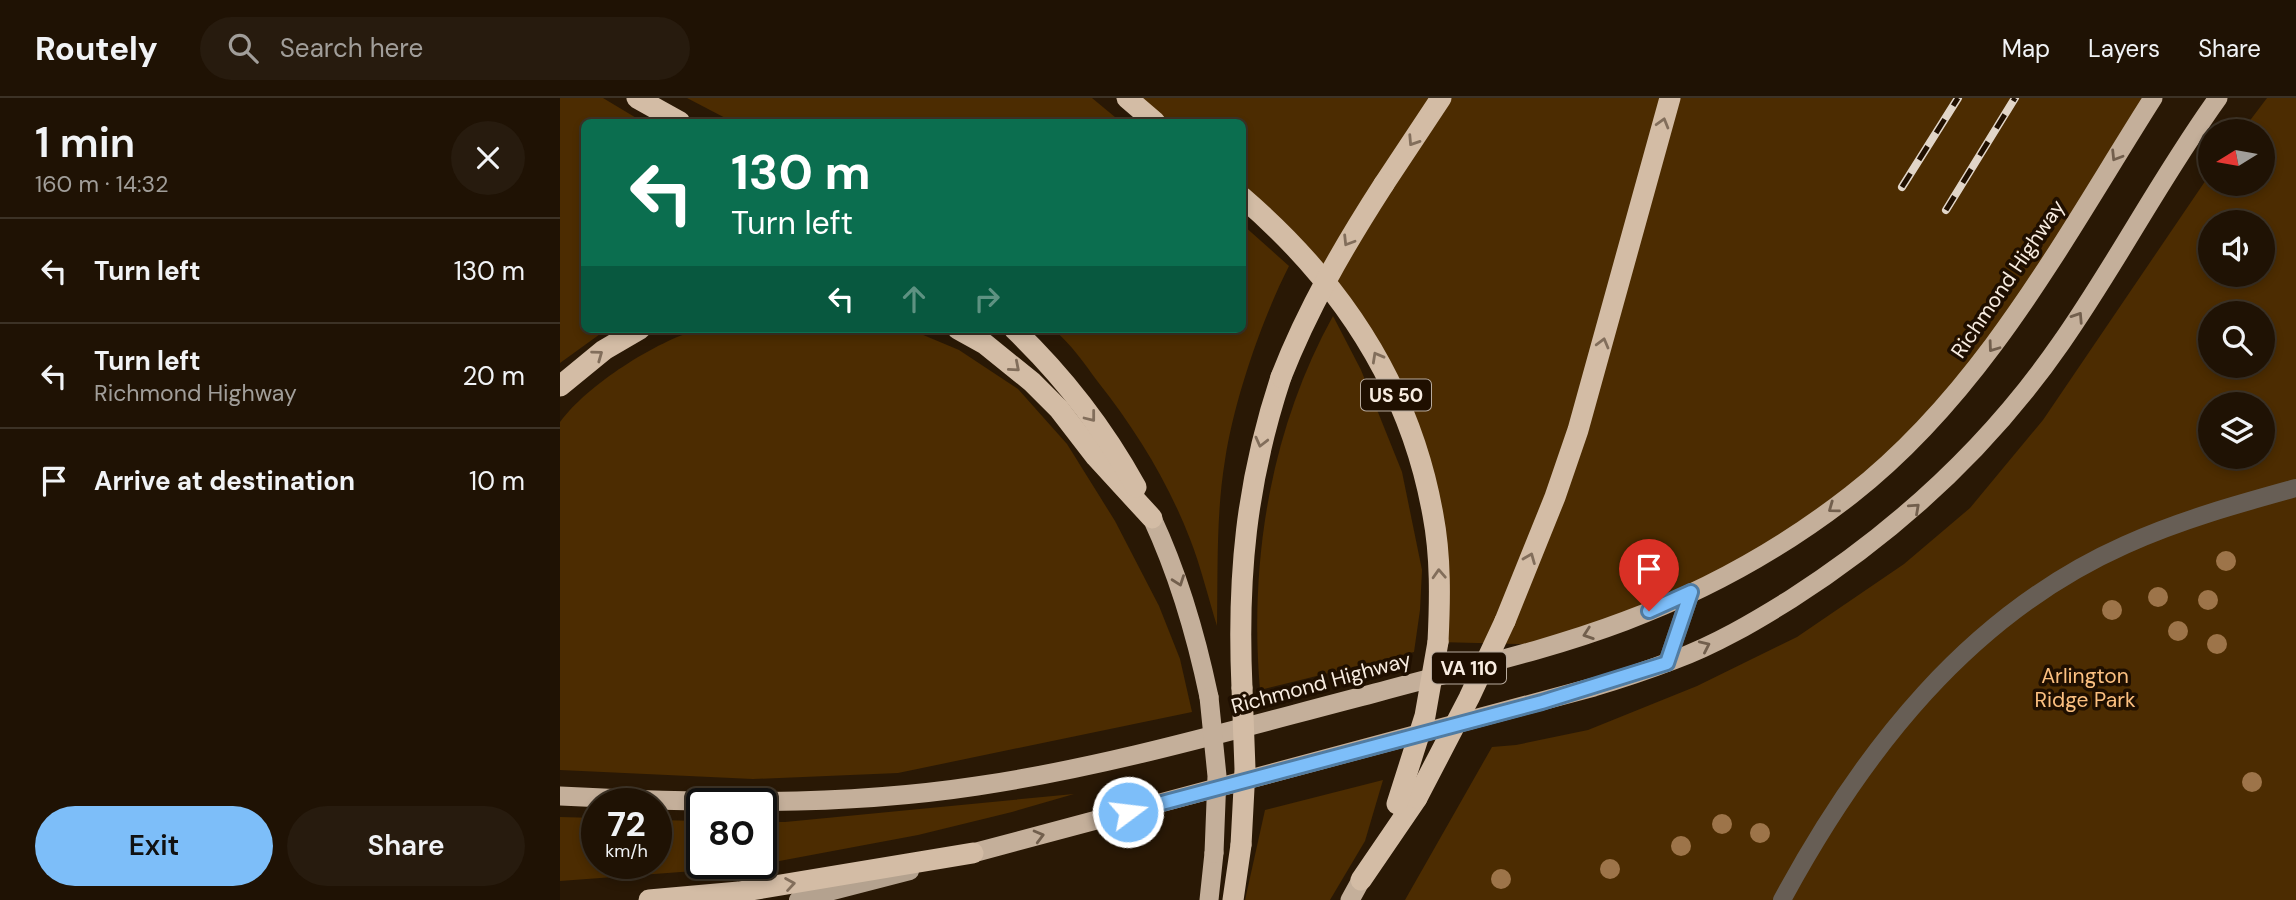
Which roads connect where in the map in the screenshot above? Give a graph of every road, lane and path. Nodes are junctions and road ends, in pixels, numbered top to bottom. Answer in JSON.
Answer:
{"nodes":[{"id":1,"x":637,"y":98,"type":"edge"},
{"id":2,"x":1127,"y":98,"type":"edge"},
{"id":3,"x":1441,"y":98,"type":"edge"},
{"id":4,"x":1670,"y":98,"type":"edge"},
{"id":5,"x":2153,"y":98,"type":"edge"},
{"id":6,"x":2218,"y":98,"type":"edge"},
{"id":7,"x":675,"y":119,"type":"edge"},
{"id":8,"x":1152,"y":119,"type":"edge"},
{"id":9,"x":1246,"y":201,"type":"edge"},
{"id":10,"x":633,"y":333,"type":"edge"},
{"id":11,"x":965,"y":333,"type":"edge"},
{"id":12,"x":1018,"y":333,"type":"edge"},
{"id":13,"x":560,"y":386,"type":"edge"},
{"id":14,"x":2296,"y":488,"type":"edge"},
{"id":15,"x":1153,"y":518,"type":"junction"},
{"id":16,"x":1691,"y":592,"type":"junction"},
{"id":17,"x":1667,"y":663,"type":"junction"},
{"id":18,"x":560,"y":796,"type":"edge"},
{"id":19,"x":1407,"y":801,"type":"junction"},
{"id":20,"x":973,"y":853,"type":"junction"},
{"id":21,"x":1362,"y":880,"type":"joint"},
{"id":22,"x":649,"y":900,"type":"edge"},
{"id":23,"x":798,"y":900,"type":"edge"},
{"id":24,"x":1209,"y":900,"type":"edge"},
{"id":25,"x":1233,"y":900,"type":"edge"},
{"id":26,"x":1350,"y":900,"type":"edge"},
{"id":27,"x":1782,"y":900,"type":"edge"}],
"edges":[{"from":1,"to":7,"type":"highway"},
{"from":2,"to":8,"type":"highway"},
{"from":3,"to":25,"type":"highway","one_way":true,"bridge":true},
{"from":19,"to":4,"type":"highway","one_way":true,"bridge":true},
{"from":5,"to":16,"type":"highway","name":"Richmond Highway","number":"VA 110","one_way":true},
{"from":17,"to":6,"type":"highway","number":"VA 110","one_way":true},
{"from":19,"to":9,"type":"highway","number":"US 50","one_way":true,"bridge":true},
{"from":13,"to":10,"type":"highway","one_way":true},
{"from":11,"to":15,"type":"highway","one_way":true},
{"from":12,"to":15,"type":"highway","one_way":true},
{"from":14,"to":27,"type":"lane"},
{"from":15,"to":24,"type":"highway","one_way":true,"bridge":true},
{"from":16,"to":17,"type":"lane"},
{"from":16,"to":18,"type":"highway","name":"Richmond Highway","number":"VA 110","one_way":true},
{"from":20,"to":17,"type":"highway","number":"VA 110","one_way":true},
{"from":19,"to":21,"type":"highway","number":"US 50"},
{"from":22,"to":20,"type":"highway","one_way":true},
{"from":20,"to":23,"type":"main road","number":"VA 110"},
{"from":21,"to":26,"type":"highway","number":"US 50"}]}
